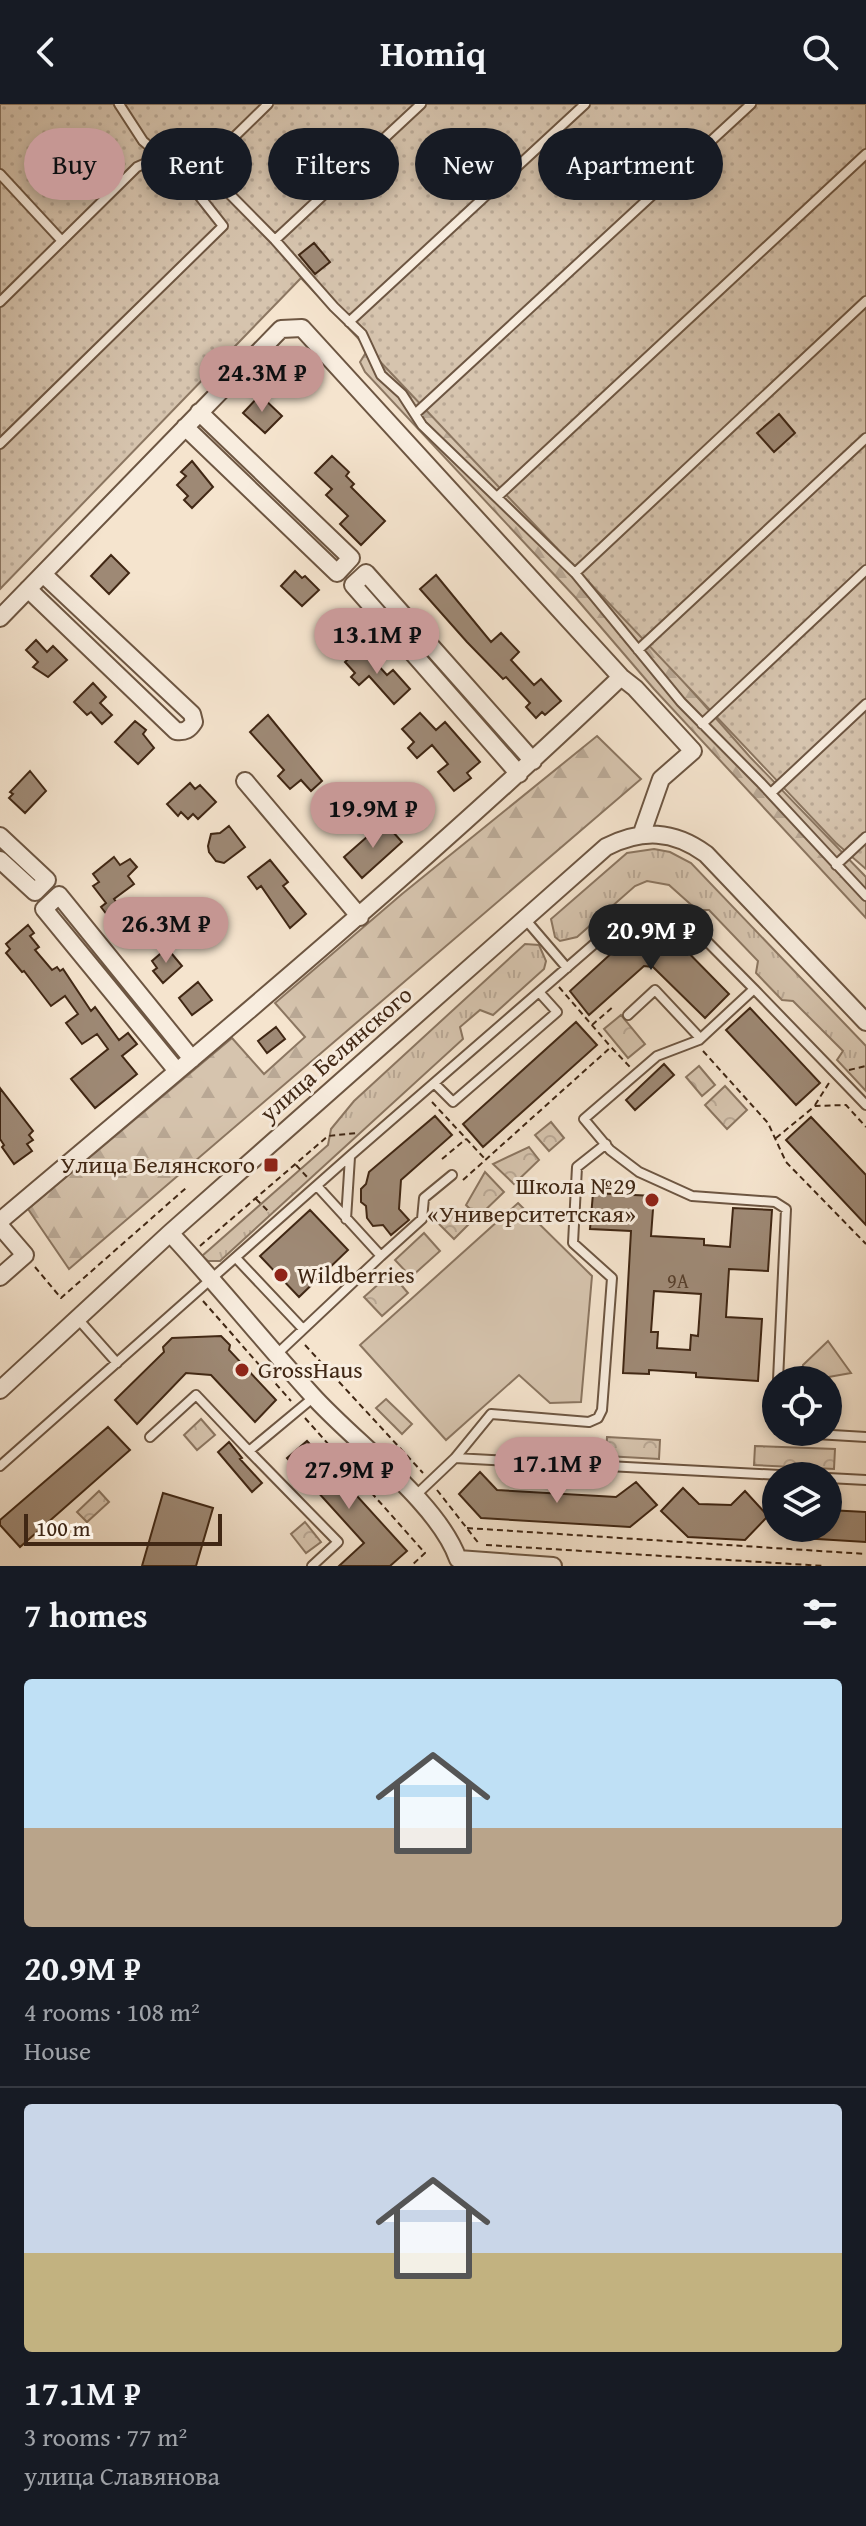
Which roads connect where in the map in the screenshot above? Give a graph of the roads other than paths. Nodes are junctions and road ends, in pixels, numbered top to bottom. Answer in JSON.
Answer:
{"nodes":[{"id":1,"x":119,"y":104,"type":"edge"},
{"id":2,"x":268,"y":104,"type":"edge"},
{"id":3,"x":421,"y":104,"type":"edge"},
{"id":4,"x":585,"y":104,"type":"edge"},
{"id":5,"x":751,"y":104,"type":"edge"},
{"id":6,"x":243,"y":128,"type":"edge"},
{"id":7,"x":141,"y":138,"type":"edge"},
{"id":8,"x":866,"y":154,"type":"edge"},
{"id":9,"x":141,"y":165,"type":"edge"},
{"id":10,"x":0,"y":174,"type":"edge"},
{"id":11,"x":202,"y":200,"type":"edge"},
{"id":12,"x":235,"y":200,"type":"edge"},
{"id":13,"x":275,"y":240,"type":"junction"},
{"id":14,"x":62,"y":241,"type":"junction"},
{"id":15,"x":866,"y":301,"type":"edge"},
{"id":16,"x":0,"y":302,"type":"edge"},
{"id":17,"x":349,"y":322,"type":"junction"},
{"id":18,"x":199,"y":412,"type":"junction"},
{"id":19,"x":415,"y":414,"type":"junction"},
{"id":20,"x":185,"y":427,"type":"junction"},
{"id":21,"x":866,"y":438,"type":"edge"},
{"id":22,"x":0,"y":444,"type":"edge"},
{"id":23,"x":497,"y":497,"type":"junction"},
{"id":24,"x":866,"y":570,"type":"edge"},
{"id":25,"x":575,"y":573,"type":"junction"},
{"id":26,"x":43,"y":574,"type":"junction"},
{"id":27,"x":28,"y":589,"type":"junction"},
{"id":28,"x":0,"y":618,"type":"edge"},
{"id":29,"x":638,"y":650,"type":"junction"},
{"id":30,"x":621,"y":677,"type":"junction"},
{"id":31,"x":866,"y":704,"type":"edge"},
{"id":32,"x":702,"y":724,"type":"junction"},
{"id":33,"x":533,"y":761,"type":"junction"},
{"id":34,"x":519,"y":774,"type":"junction"},
{"id":35,"x":245,"y":781,"type":"dead end"},
{"id":36,"x":771,"y":793,"type":"junction"},
{"id":37,"x":642,"y":833,"type":"junction"},
{"id":38,"x":0,"y":836,"type":"edge"},
{"id":39,"x":866,"y":837,"type":"edge"},
{"id":40,"x":0,"y":860,"type":"edge"},
{"id":41,"x":836,"y":865,"type":"junction"},
{"id":42,"x":866,"y":896,"type":"edge"},
{"id":43,"x":360,"y":917,"type":"junction"},
{"id":44,"x":525,"y":919,"type":"junction"},
{"id":45,"x":567,"y":968,"type":"junction"},
{"id":46,"x":754,"y":989,"type":"junction"},
{"id":47,"x":539,"y":992,"type":"junction"},
{"id":48,"x":628,"y":1015,"type":"dead end"},
{"id":49,"x":866,"y":1022,"type":"edge"},
{"id":50,"x":697,"y":1040,"type":"junction"},
{"id":51,"x":192,"y":1059,"type":"junction"},
{"id":52,"x":177,"y":1071,"type":"junction"},
{"id":53,"x":434,"y":1083,"type":"junction"},
{"id":54,"x":866,"y":1105,"type":"edge"},
{"id":55,"x":606,"y":1144,"type":"junction"},
{"id":56,"x":350,"y":1156,"type":"junction"},
{"id":57,"x":452,"y":1175,"type":"dead end"},
{"id":58,"x":317,"y":1186,"type":"junction"},
{"id":59,"x":346,"y":1220,"type":"junction"},
{"id":60,"x":0,"y":1223,"type":"edge"},
{"id":61,"x":170,"y":1233,"type":"junction"},
{"id":62,"x":381,"y":1256,"type":"junction"},
{"id":63,"x":236,"y":1258,"type":"junction"},
{"id":64,"x":0,"y":1277,"type":"edge"},
{"id":65,"x":213,"y":1280,"type":"junction"},
{"id":66,"x":77,"y":1319,"type":"junction"},
{"id":67,"x":300,"y":1332,"type":"junction"},
{"id":68,"x":277,"y":1354,"type":"junction"},
{"id":69,"x":117,"y":1363,"type":"junction"},
{"id":70,"x":779,"y":1366,"type":"edge"},
{"id":71,"x":0,"y":1389,"type":"edge"},
{"id":72,"x":314,"y":1397,"type":"junction"},
{"id":73,"x":842,"y":1436,"type":"edge"},
{"id":74,"x":150,"y":1437,"type":"dead end"},
{"id":75,"x":866,"y":1437,"type":"edge"},
{"id":76,"x":249,"y":1451,"type":"junction"},
{"id":77,"x":455,"y":1458,"type":"junction"},
{"id":78,"x":0,"y":1466,"type":"edge"},
{"id":79,"x":762,"y":1474,"type":"edge"},
{"id":80,"x":842,"y":1479,"type":"edge"},
{"id":81,"x":866,"y":1480,"type":"edge"},
{"id":82,"x":415,"y":1497,"type":"junction"},
{"id":83,"x":454,"y":1562,"type":"edge"},
{"id":84,"x":495,"y":1564,"type":"edge"},
{"id":85,"x":312,"y":1566,"type":"edge"},
{"id":86,"x":553,"y":1566,"type":"edge"}],
"edges":[{"from":1,"to":7,"type":"lane"},
{"from":2,"to":6,"type":"lane"},
{"from":3,"to":13,"type":"lane"},
{"from":4,"to":17,"type":"lane"},
{"from":5,"to":19,"type":"lane"},
{"from":8,"to":23,"type":"lane"},
{"from":9,"to":14,"type":"lane"},
{"from":10,"to":14,"type":"lane"},
{"from":11,"to":22,"type":"lane"},
{"from":12,"to":13,"type":"lane"},
{"from":13,"to":17,"type":"lane"},
{"from":14,"to":16,"type":"lane"},
{"from":15,"to":25,"type":"lane"},
{"from":17,"to":19,"type":"lane"},
{"from":18,"to":20,"type":"street"},
{"from":18,"to":20,"type":"street"},
{"from":18,"to":30,"type":"street"},
{"from":19,"to":23,"type":"lane"},
{"from":20,"to":26,"type":"street"},
{"from":21,"to":29,"type":"lane"},
{"from":23,"to":25,"type":"lane"},
{"from":24,"to":32,"type":"lane"},
{"from":25,"to":29,"type":"lane"},
{"from":26,"to":27,"type":"street"},
{"from":26,"to":27,"type":"street"},
{"from":27,"to":28,"type":"street"},
{"from":29,"to":32,"type":"lane"},
{"from":30,"to":33,"type":"street"},
{"from":30,"to":37,"type":"street"},
{"from":31,"to":36,"type":"lane"},
{"from":32,"to":36,"type":"lane"},
{"from":33,"to":34,"type":"street"},
{"from":33,"to":34,"type":"street"},
{"from":34,"to":43,"type":"street"},
{"from":35,"to":43,"type":"street"},
{"from":36,"to":41,"type":"lane"},
{"from":37,"to":44,"type":"street","name":"улица Белянского"},
{"from":37,"to":49,"type":"street"},
{"from":38,"to":40,"type":"street"},
{"from":39,"to":41,"type":"lane"},
{"from":41,"to":42,"type":"lane"},
{"from":43,"to":51,"type":"street"},
{"from":44,"to":45,"type":"lane"},
{"from":44,"to":61,"type":"street","name":"улица Белянского"},
{"from":45,"to":46,"type":"lane"},
{"from":45,"to":47,"type":"lane"},
{"from":46,"to":50,"type":"lane"},
{"from":46,"to":54,"type":"lane"},
{"from":47,"to":53,"type":"lane"},
{"from":47,"to":53,"type":"lane"},
{"from":48,"to":50,"type":"lane"},
{"from":50,"to":55,"type":"lane"},
{"from":51,"to":52,"type":"street"},
{"from":51,"to":52,"type":"street"},
{"from":52,"to":60,"type":"street"},
{"from":53,"to":56,"type":"lane"},
{"from":55,"to":70,"type":"lane"},
{"from":55,"to":77,"type":"lane"},
{"from":56,"to":58,"type":"lane"},
{"from":56,"to":59,"type":"lane"},
{"from":57,"to":62,"type":"lane"},
{"from":58,"to":59,"type":"lane"},
{"from":58,"to":63,"type":"lane"},
{"from":59,"to":62,"type":"lane"},
{"from":60,"to":64,"type":"street"},
{"from":61,"to":65,"type":"street"},
{"from":61,"to":66,"type":"street","name":"улица Белянского"},
{"from":62,"to":67,"type":"lane"},
{"from":63,"to":65,"type":"lane"},
{"from":63,"to":67,"type":"lane"},
{"from":65,"to":68,"type":"street"},
{"from":65,"to":69,"type":"lane"},
{"from":66,"to":69,"type":"lane"},
{"from":66,"to":71,"type":"street","name":"улица Белянского"},
{"from":67,"to":68,"type":"lane"},
{"from":68,"to":72,"type":"street"},
{"from":69,"to":78,"type":"lane"},
{"from":72,"to":76,"type":"lane"},
{"from":72,"to":82,"type":"street"},
{"from":73,"to":75,"type":"lane"},
{"from":74,"to":76,"type":"lane"},
{"from":76,"to":85,"type":"lane"},
{"from":77,"to":79,"type":"lane"},
{"from":77,"to":82,"type":"lane"},
{"from":80,"to":81,"type":"lane"},
{"from":82,"to":83,"type":"street"},
{"from":83,"to":84,"type":"street"},
{"from":84,"to":86,"type":"street"}]}
